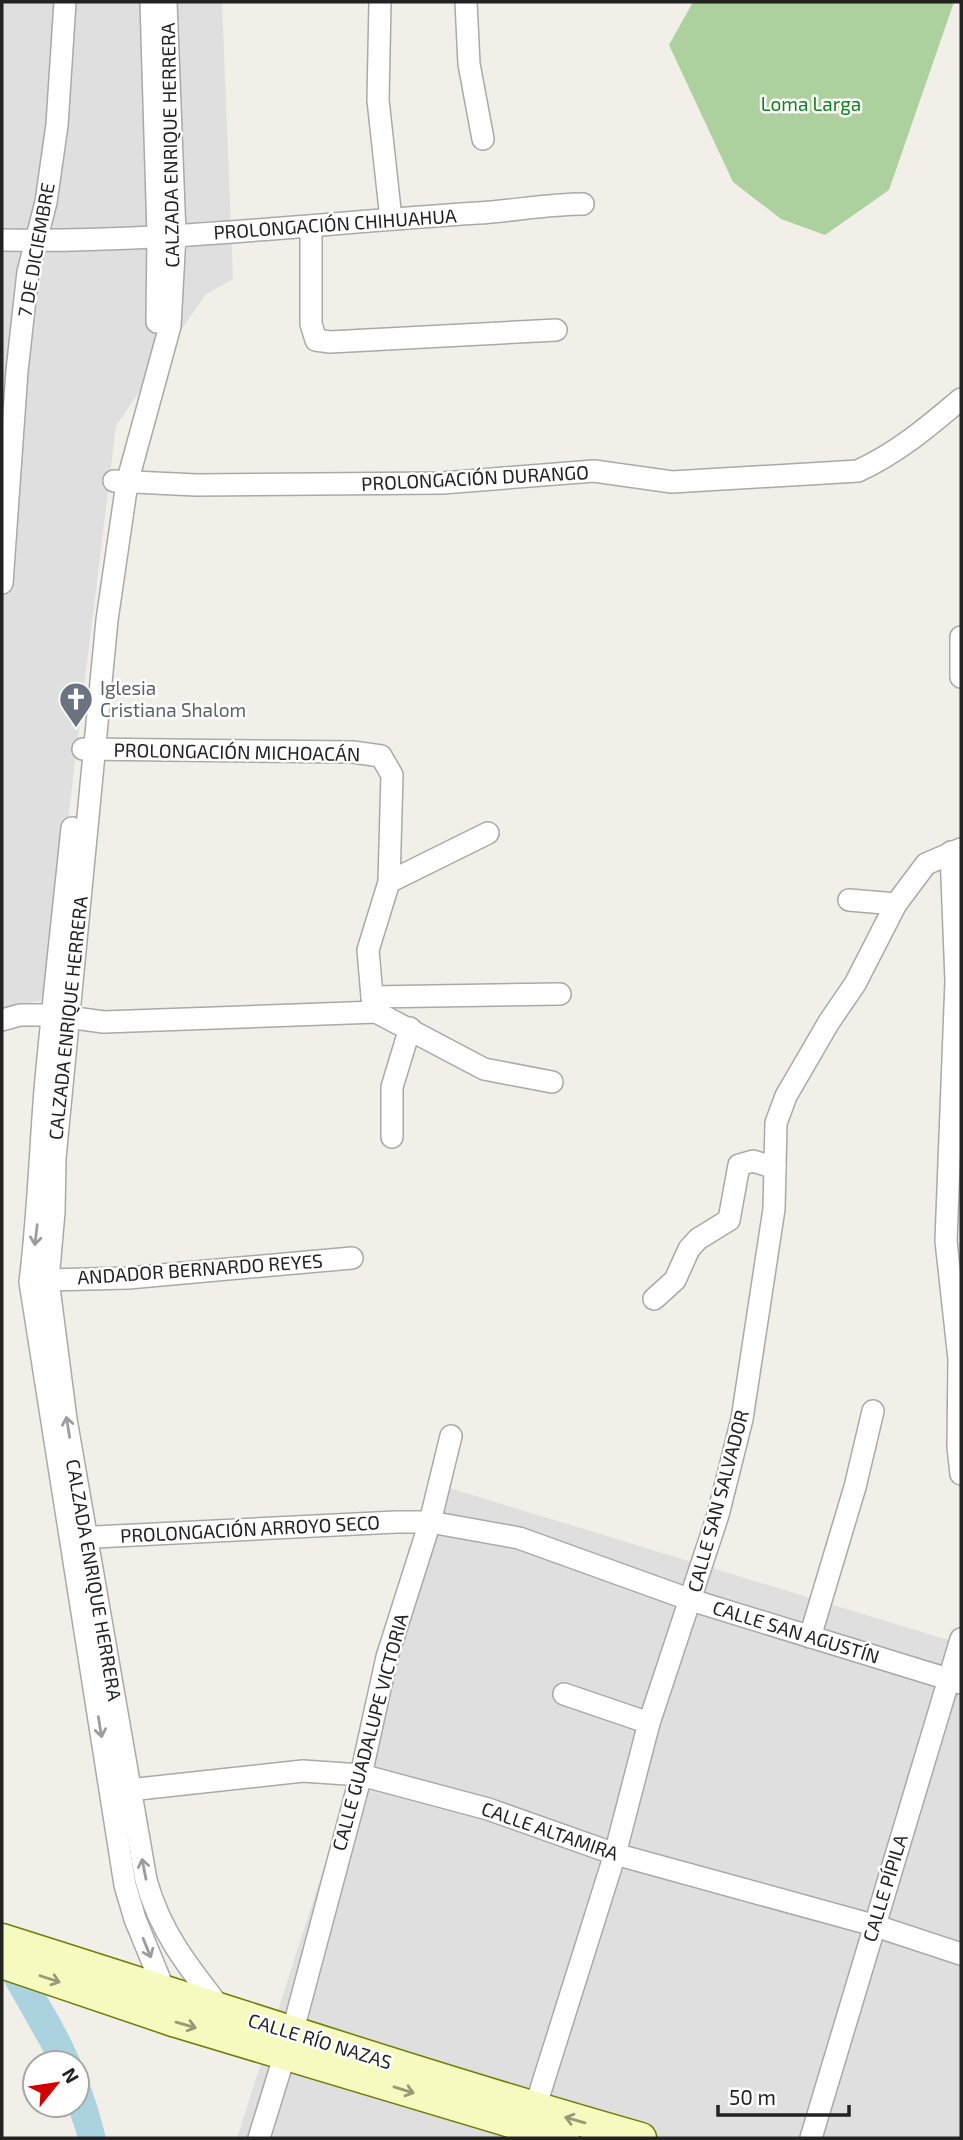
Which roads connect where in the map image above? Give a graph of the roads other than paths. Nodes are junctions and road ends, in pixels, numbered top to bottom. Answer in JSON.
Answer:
{"nodes":[{"id":1,"x":65,"y":2,"type":"edge"},
{"id":2,"x":151,"y":2,"type":"edge"},
{"id":3,"x":166,"y":2,"type":"edge"},
{"id":4,"x":380,"y":2,"type":"edge"},
{"id":5,"x":466,"y":2,"type":"edge"},
{"id":6,"x":483,"y":139,"type":"dead end"},
{"id":7,"x":583,"y":204,"type":"dead end"},
{"id":8,"x":391,"y":219,"type":"junction"},
{"id":9,"x":311,"y":226,"type":"junction"},
{"id":10,"x":167,"y":235,"type":"junction"},
{"id":11,"x":2,"y":240,"type":"edge"},
{"id":12,"x":34,"y":241,"type":"junction"},
{"id":13,"x":556,"y":330,"type":"dead end"},
{"id":14,"x":961,"y":399,"type":"edge"},
{"id":15,"x":120,"y":482,"type":"junction"},
{"id":16,"x":2,"y":583,"type":"edge"},
{"id":17,"x":960,"y":637,"type":"edge"},
{"id":18,"x":961,"y":677,"type":"edge"},
{"id":19,"x":88,"y":750,"type":"junction"},
{"id":20,"x":488,"y":833,"type":"dead end"},
{"id":21,"x":956,"y":851,"type":"edge"},
{"id":22,"x":389,"y":882,"type":"junction"},
{"id":23,"x":849,"y":901,"type":"dead end"},
{"id":24,"x":896,"y":904,"type":"junction"},
{"id":25,"x":560,"y":994,"type":"dead end"},
{"id":26,"x":374,"y":1004,"type":"junction"},
{"id":27,"x":61,"y":1017,"type":"junction"},
{"id":28,"x":2,"y":1020,"type":"edge"},
{"id":29,"x":410,"y":1028,"type":"junction"},
{"id":30,"x":552,"y":1082,"type":"dead end"},
{"id":31,"x":392,"y":1136,"type":"dead end"},
{"id":32,"x":775,"y":1168,"type":"junction"},
{"id":33,"x":954,"y":1238,"type":"edge"},
{"id":34,"x":352,"y":1258,"type":"dead end"},
{"id":35,"x":48,"y":1280,"type":"junction"},
{"id":36,"x":661,"y":1292,"type":"dead end"},
{"id":37,"x":873,"y":1411,"type":"dead end"},
{"id":38,"x":451,"y":1436,"type":"dead end"},
{"id":39,"x":961,"y":1474,"type":"edge"},
{"id":40,"x":430,"y":1522,"type":"junction"},
{"id":41,"x":78,"y":1538,"type":"junction"},
{"id":42,"x":691,"y":1601,"type":"junction"},
{"id":43,"x":810,"y":1637,"type":"junction"},
{"id":44,"x":961,"y":1639,"type":"edge"},
{"id":45,"x":955,"y":1680,"type":"edge"},
{"id":46,"x":564,"y":1694,"type":"dead end"},
{"id":47,"x":649,"y":1723,"type":"junction"},
{"id":48,"x":361,"y":1775,"type":"junction"},
{"id":49,"x":129,"y":1790,"type":"junction"},
{"id":50,"x":615,"y":1854,"type":"junction"},
{"id":51,"x":873,"y":1925,"type":"junction"},
{"id":52,"x":2,"y":1939,"type":"edge"},
{"id":53,"x":961,"y":1954,"type":"edge"},
{"id":54,"x":2,"y":1963,"type":"edge"},
{"id":55,"x":97,"y":1982,"type":"junction"},
{"id":56,"x":165,"y":1992,"type":"junction"},
{"id":57,"x":223,"y":2012,"type":"junction"},
{"id":58,"x":289,"y":2042,"type":"junction"},
{"id":59,"x":533,"y":2125,"type":"edge"},
{"id":60,"x":259,"y":2138,"type":"edge"},
{"id":61,"x":564,"y":2138,"type":"edge"},
{"id":62,"x":641,"y":2138,"type":"edge"},
{"id":63,"x":811,"y":2138,"type":"edge"}],
"edges":[{"from":1,"to":12,"type":"street","name":"7 DE DICIEMBRE"},
{"from":2,"to":10,"type":"street","name":"CALZADA ENRIQUE HERRERA"},
{"from":3,"to":10,"type":"street","name":"CALZADA ENRIQUE HERRERA"},
{"from":4,"to":8,"type":"street"},
{"from":5,"to":6,"type":"street"},
{"from":7,"to":8,"type":"street","name":"PROLONGACIÓN CHIHUAHUA"},
{"from":8,"to":9,"type":"street","name":"PROLONGACIÓN CHIHUAHUA"},
{"from":9,"to":10,"type":"street","name":"PROLONGACIÓN CHIHUAHUA"},
{"from":9,"to":13,"type":"street"},
{"from":10,"to":12,"type":"street","name":"PROLONGACIÓN CHIHUAHUA"},
{"from":10,"to":15,"type":"street","name":"CALZADA ENRIQUE HERRERA"},
{"from":11,"to":12,"type":"street","name":"PROLONGACIÓN CHIHUAHUA"},
{"from":12,"to":16,"type":"street","name":"7 DE DICIEMBRE"},
{"from":14,"to":15,"type":"street","name":"PROLONGACIÓN DURANGO"},
{"from":15,"to":19,"type":"street","name":"CALZADA ENRIQUE HERRERA"},
{"from":17,"to":18,"type":"street"},
{"from":19,"to":22,"type":"street","name":"PROLONGACIÓN MICHOACÁN"},
{"from":19,"to":27,"type":"street","name":"CALZADA ENRIQUE HERRERA"},
{"from":20,"to":22,"type":"street"},
{"from":21,"to":24,"type":"street","name":"CALLE SAN SALVADOR"},
{"from":21,"to":33,"type":"street"},
{"from":22,"to":26,"type":"street"},
{"from":23,"to":24,"type":"street"},
{"from":24,"to":32,"type":"street","name":"CALLE SAN SALVADOR"},
{"from":25,"to":26,"type":"street"},
{"from":26,"to":27,"type":"street"},
{"from":26,"to":29,"type":"street"},
{"from":27,"to":28,"type":"street"},
{"from":27,"to":35,"type":"street","name":"CALZADA ENRIQUE HERRERA"},
{"from":27,"to":41,"type":"street","name":"CALZADA ENRIQUE HERRERA","one_way":true},
{"from":29,"to":30,"type":"street"},
{"from":29,"to":31,"type":"street"},
{"from":32,"to":36,"type":"street"},
{"from":32,"to":42,"type":"street","name":"CALLE SAN SALVADOR"},
{"from":33,"to":39,"type":"street"},
{"from":34,"to":35,"type":"street","name":"ANDADOR BERNARDO REYES"},
{"from":41,"to":35,"type":"street","name":"CALZADA ENRIQUE HERRERA","one_way":true},
{"from":37,"to":43,"type":"street"},
{"from":38,"to":40,"type":"street","name":"CALLE GUADALUPE VICTORIA"},
{"from":40,"to":41,"type":"street","name":"PROLONGACIÓN ARROYO SECO"},
{"from":40,"to":42,"type":"street","name":"CALLE SAN AGUSTÍN"},
{"from":40,"to":48,"type":"street","name":"CALLE GUADALUPE VICTORIA"},
{"from":41,"to":49,"type":"street","name":"CALZADA ENRIQUE HERRERA"},
{"from":41,"to":56,"type":"street","name":"CALZADA ENRIQUE HERRERA","one_way":true},
{"from":42,"to":43,"type":"street","name":"CALLE SAN AGUSTÍN"},
{"from":42,"to":47,"type":"street","name":"CALLE SAN SALVADOR"},
{"from":43,"to":45,"type":"street","name":"CALLE SAN AGUSTÍN"},
{"from":44,"to":45,"type":"street","name":"CALLE PÍPILA"},
{"from":45,"to":51,"type":"street","name":"CALLE PÍPILA"},
{"from":46,"to":47,"type":"street"},
{"from":47,"to":50,"type":"street","name":"CALLE SAN SALVADOR"},
{"from":48,"to":49,"type":"street","name":"CALLE ALTAMIRA"},
{"from":48,"to":50,"type":"street","name":"CALLE ALTAMIRA"},
{"from":48,"to":58,"type":"street","name":"CALLE GUADALUPE VICTORIA"},
{"from":57,"to":49,"type":"street","name":"CALZADA ENRIQUE HERRERA","one_way":true},
{"from":50,"to":51,"type":"street","name":"CALLE ALTAMIRA"},
{"from":50,"to":59,"type":"street","name":"CALLE SAN SALVADOR"},
{"from":51,"to":53,"type":"street","name":"CALLE ALTAMIRA"},
{"from":51,"to":63,"type":"street","name":"CALLE PÍPILA"},
{"from":52,"to":55,"type":"street","name":"CALLE RÍO NAZAS"},
{"from":54,"to":55,"type":"street","name":"CALLE RÍO NAZAS","one_way":true},
{"from":55,"to":56,"type":"street","name":"CALLE RÍO NAZAS"},
{"from":55,"to":58,"type":"street","name":"CALLE RÍO NAZAS","one_way":true},
{"from":56,"to":57,"type":"street","name":"CALLE RÍO NAZAS"},
{"from":57,"to":58,"type":"street","name":"CALLE RÍO NAZAS"},
{"from":58,"to":59,"type":"street","name":"CALLE RÍO NAZAS"},
{"from":58,"to":60,"type":"street","name":"CALLE GUADALUPE VICTORIA"},
{"from":59,"to":61,"type":"street","name":"CALLE RÍO NAZAS"},
{"from":62,"to":59,"type":"street","name":"CALLE RÍO NAZAS","one_way":true}]}
